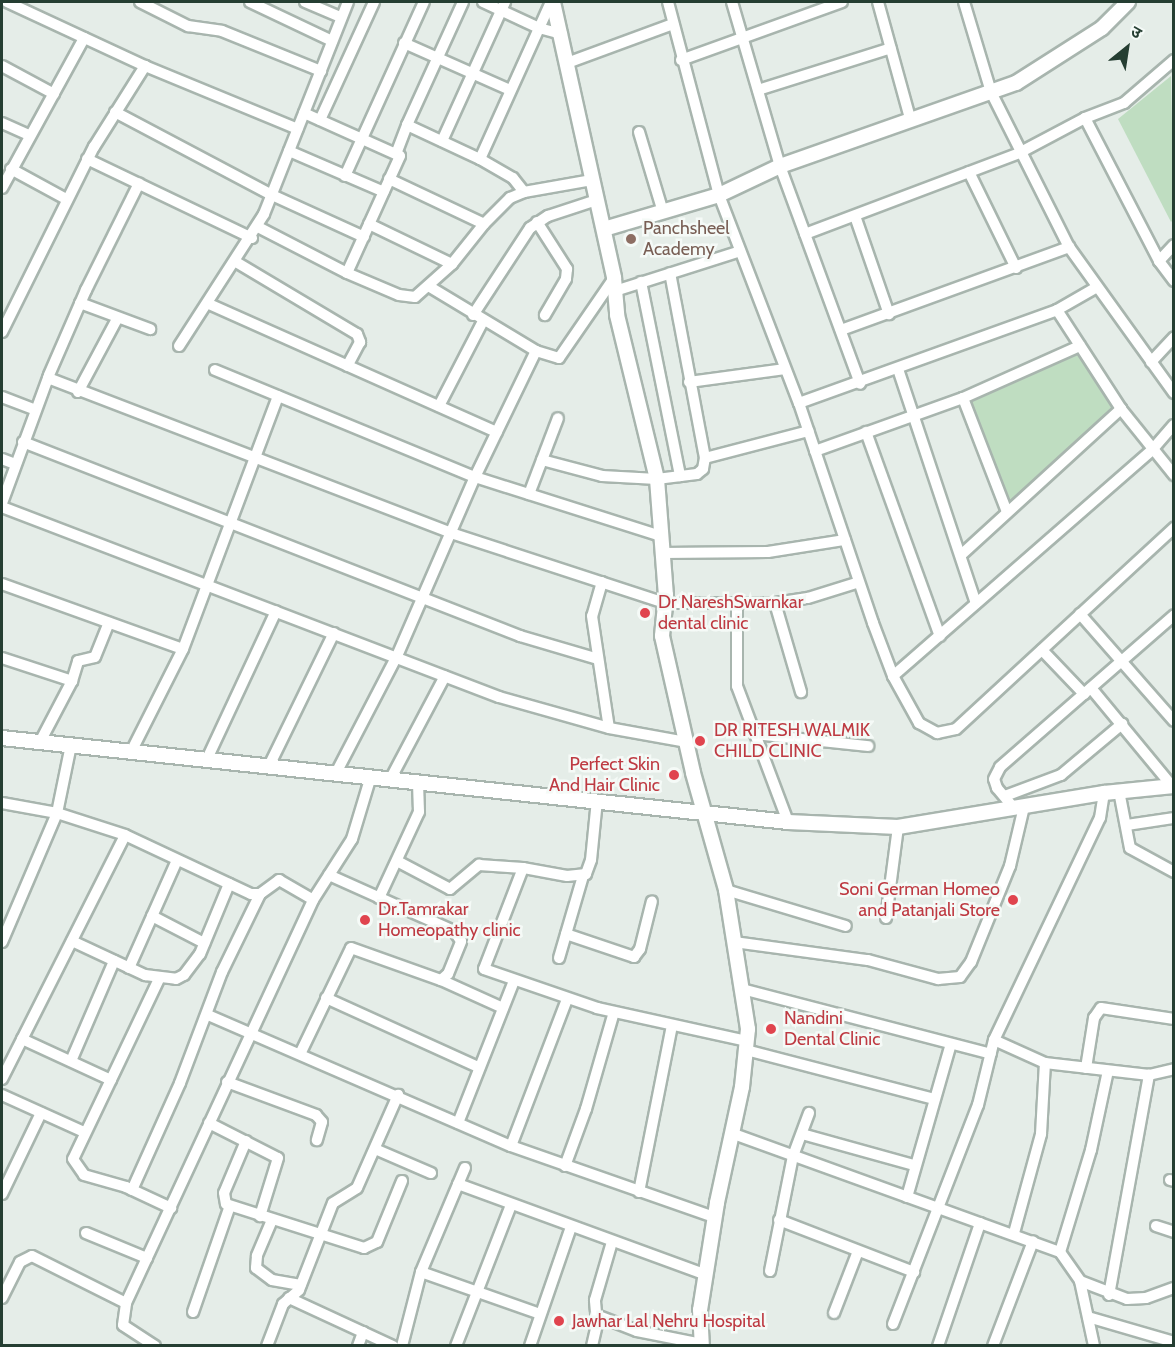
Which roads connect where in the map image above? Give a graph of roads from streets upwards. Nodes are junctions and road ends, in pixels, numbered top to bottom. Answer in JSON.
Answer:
{"nodes":[{"id":1,"x":7,"y":2,"type":"edge"},
{"id":2,"x":140,"y":2,"type":"edge"},
{"id":3,"x":250,"y":2,"type":"edge"},
{"id":4,"x":305,"y":2,"type":"edge"},
{"id":5,"x":348,"y":2,"type":"edge"},
{"id":6,"x":374,"y":2,"type":"edge"},
{"id":7,"x":424,"y":2,"type":"edge"},
{"id":8,"x":463,"y":2,"type":"edge"},
{"id":9,"x":483,"y":2,"type":"edge"},
{"id":10,"x":552,"y":2,"type":"edge"},
{"id":11,"x":668,"y":2,"type":"edge"},
{"id":12,"x":732,"y":2,"type":"edge"},
{"id":13,"x":842,"y":2,"type":"edge"},
{"id":14,"x":878,"y":2,"type":"edge"},
{"id":15,"x":964,"y":2,"type":"edge"},
{"id":16,"x":1128,"y":2,"type":"edge"},
{"id":17,"x":820,"y":5,"type":"edge"},
{"id":18,"x":503,"y":6,"type":"edge"},
{"id":19,"x":341,"y":17,"type":"junction"},
{"id":20,"x":673,"y":24,"type":"junction"},
{"id":21,"x":539,"y":28,"type":"junction"},
{"id":22,"x":562,"y":34,"type":"junction"},
{"id":23,"x":743,"y":38,"type":"junction"},
{"id":24,"x":84,"y":39,"type":"junction"},
{"id":25,"x":332,"y":41,"type":"junction"},
{"id":26,"x":404,"y":43,"type":"junction"},
{"id":27,"x":891,"y":48,"type":"junction"},
{"id":28,"x":437,"y":57,"type":"junction"},
{"id":29,"x":681,"y":60,"type":"junction"},
{"id":30,"x":1173,"y":61,"type":"edge"},
{"id":31,"x":567,"y":63,"type":"junction"},
{"id":32,"x":2,"y":66,"type":"edge"},
{"id":33,"x":145,"y":66,"type":"junction"},
{"id":34,"x":321,"y":70,"type":"junction"},
{"id":35,"x":472,"y":73,"type":"junction"},
{"id":36,"x":510,"y":90,"type":"junction"},
{"id":37,"x":758,"y":90,"type":"junction"},
{"id":38,"x":991,"y":92,"type":"junction"},
{"id":39,"x":54,"y":94,"type":"junction"},
{"id":40,"x":115,"y":112,"type":"junction"},
{"id":41,"x":304,"y":113,"type":"junction"},
{"id":42,"x":910,"y":118,"type":"junction"},
{"id":43,"x":1085,"y":118,"type":"junction"},
{"id":44,"x":320,"y":120,"type":"junction"},
{"id":45,"x":2,"y":123,"type":"edge"},
{"id":46,"x":407,"y":125,"type":"junction"},
{"id":47,"x":298,"y":129,"type":"junction"},
{"id":48,"x":639,"y":132,"type":"dead end"},
{"id":49,"x":29,"y":135,"type":"junction"},
{"id":50,"x":361,"y":139,"type":"junction"},
{"id":51,"x":442,"y":141,"type":"junction"},
{"id":52,"x":289,"y":151,"type":"junction"},
{"id":53,"x":1019,"y":153,"type":"junction"},
{"id":54,"x":396,"y":154,"type":"junction"},
{"id":55,"x":87,"y":159,"type":"junction"},
{"id":56,"x":480,"y":159,"type":"junction"},
{"id":57,"x":780,"y":166,"type":"junction"},
{"id":58,"x":11,"y":169,"type":"junction"},
{"id":59,"x":969,"y":172,"type":"junction"},
{"id":60,"x":345,"y":176,"type":"junction"},
{"id":61,"x":389,"y":179,"type":"junction"},
{"id":62,"x":592,"y":180,"type":"junction"},
{"id":63,"x":139,"y":183,"type":"junction"},
{"id":64,"x":2,"y":186,"type":"edge"},
{"id":65,"x":384,"y":192,"type":"junction"},
{"id":66,"x":524,"y":192,"type":"junction"},
{"id":67,"x":272,"y":195,"type":"junction"},
{"id":68,"x":719,"y":195,"type":"junction"},
{"id":69,"x":66,"y":199,"type":"junction"},
{"id":70,"x":597,"y":200,"type":"junction"},
{"id":71,"x":663,"y":212,"type":"junction"},
{"id":72,"x":855,"y":216,"type":"junction"},
{"id":73,"x":537,"y":222,"type":"junction"},
{"id":74,"x":369,"y":224,"type":"junction"},
{"id":75,"x":484,"y":224,"type":"junction"},
{"id":76,"x":258,"y":227,"type":"junction"},
{"id":77,"x":604,"y":229,"type":"junction"},
{"id":78,"x":805,"y":234,"type":"junction"},
{"id":79,"x":364,"y":237,"type":"junction"},
{"id":80,"x":252,"y":238,"type":"junction"},
{"id":81,"x":1173,"y":245,"type":"edge"},
{"id":82,"x":1069,"y":247,"type":"junction"},
{"id":83,"x":740,"y":251,"type":"junction"},
{"id":84,"x":1159,"y":261,"type":"junction"},
{"id":85,"x":236,"y":262,"type":"junction"},
{"id":86,"x":452,"y":264,"type":"junction"},
{"id":87,"x":1016,"y":268,"type":"junction"},
{"id":88,"x":347,"y":273,"type":"junction"},
{"id":89,"x":670,"y":273,"type":"junction"},
{"id":90,"x":1173,"y":281,"type":"edge"},
{"id":91,"x":641,"y":282,"type":"junction"},
{"id":92,"x":615,"y":284,"type":"junction"},
{"id":93,"x":430,"y":287,"type":"junction"},
{"id":94,"x":1097,"y":287,"type":"junction"},
{"id":95,"x":80,"y":303,"type":"junction"},
{"id":96,"x":209,"y":304,"type":"junction"},
{"id":97,"x":1056,"y":310,"type":"junction"},
{"id":98,"x":889,"y":314,"type":"junction"},
{"id":99,"x":545,"y":315,"type":"dead end"},
{"id":100,"x":478,"y":318,"type":"junction"},
{"id":101,"x":117,"y":319,"type":"junction"},
{"id":102,"x":150,"y":329,"type":"dead end"},
{"id":103,"x":842,"y":330,"type":"junction"},
{"id":104,"x":2,"y":332,"type":"edge"},
{"id":105,"x":1173,"y":337,"type":"edge"},
{"id":106,"x":179,"y":346,"type":"dead end"},
{"id":107,"x":1080,"y":346,"type":"junction"},
{"id":108,"x":536,"y":351,"type":"junction"},
{"id":109,"x":1151,"y":362,"type":"junction"},
{"id":110,"x":349,"y":367,"type":"junction"},
{"id":111,"x":785,"y":369,"type":"junction"},
{"id":112,"x":898,"y":369,"type":"junction"},
{"id":113,"x":216,"y":370,"type":"dead end"},
{"id":114,"x":49,"y":374,"type":"junction"},
{"id":115,"x":689,"y":382,"type":"junction"},
{"id":116,"x":860,"y":384,"type":"junction"},
{"id":117,"x":79,"y":389,"type":"junction"},
{"id":118,"x":1173,"y":393,"type":"edge"},
{"id":119,"x":279,"y":396,"type":"junction"},
{"id":120,"x":2,"y":397,"type":"edge"},
{"id":121,"x":963,"y":398,"type":"junction"},
{"id":122,"x":799,"y":403,"type":"junction"},
{"id":123,"x":439,"y":406,"type":"junction"},
{"id":124,"x":1121,"y":409,"type":"junction"},
{"id":125,"x":36,"y":411,"type":"junction"},
{"id":126,"x":913,"y":413,"type":"junction"},
{"id":127,"x":558,"y":418,"type":"dead end"},
{"id":128,"x":1173,"y":425,"type":"edge"},
{"id":129,"x":808,"y":431,"type":"junction"},
{"id":130,"x":497,"y":432,"type":"junction"},
{"id":131,"x":866,"y":432,"type":"junction"},
{"id":132,"x":23,"y":442,"type":"junction"},
{"id":133,"x":1152,"y":450,"type":"junction"},
{"id":134,"x":815,"y":451,"type":"junction"},
{"id":135,"x":258,"y":456,"type":"junction"},
{"id":136,"x":705,"y":458,"type":"junction"},
{"id":137,"x":2,"y":459,"type":"edge"},
{"id":138,"x":542,"y":460,"type":"junction"},
{"id":139,"x":15,"y":464,"type":"junction"},
{"id":140,"x":1173,"y":475,"type":"edge"},
{"id":141,"x":680,"y":476,"type":"junction"},
{"id":142,"x":475,"y":477,"type":"junction"},
{"id":143,"x":657,"y":479,"type":"junction"},
{"id":144,"x":529,"y":494,"type":"junction"},
{"id":145,"x":2,"y":503,"type":"edge"},
{"id":146,"x":2,"y":507,"type":"edge"},
{"id":147,"x":1008,"y":512,"type":"junction"},
{"id":148,"x":232,"y":524,"type":"junction"},
{"id":149,"x":1173,"y":528,"type":"edge"},
{"id":150,"x":451,"y":533,"type":"junction"},
{"id":151,"x":661,"y":536,"type":"junction"},
{"id":152,"x":845,"y":540,"type":"junction"},
{"id":153,"x":662,"y":553,"type":"junction"},
{"id":154,"x":961,"y":555,"type":"junction"},
{"id":155,"x":602,"y":582,"type":"junction"},
{"id":156,"x":859,"y":582,"type":"junction"},
{"id":157,"x":2,"y":584,"type":"edge"},
{"id":158,"x":208,"y":585,"type":"junction"},
{"id":159,"x":423,"y":598,"type":"junction"},
{"id":160,"x":665,"y":603,"type":"junction"},
{"id":161,"x":775,"y":603,"type":"junction"},
{"id":162,"x":976,"y":603,"type":"junction"},
{"id":163,"x":737,"y":604,"type":"junction"},
{"id":164,"x":276,"y":611,"type":"junction"},
{"id":165,"x":1080,"y":614,"type":"junction"},
{"id":166,"x":1173,"y":615,"type":"edge"},
{"id":167,"x":109,"y":623,"type":"junction"},
{"id":168,"x":334,"y":633,"type":"junction"},
{"id":169,"x":940,"y":636,"type":"junction"},
{"id":170,"x":183,"y":649,"type":"junction"},
{"id":171,"x":1042,"y":650,"type":"junction"},
{"id":172,"x":397,"y":656,"type":"junction"},
{"id":173,"x":2,"y":658,"type":"edge"},
{"id":174,"x":598,"y":659,"type":"junction"},
{"id":175,"x":1121,"y":661,"type":"junction"},
{"id":176,"x":445,"y":676,"type":"junction"},
{"id":177,"x":894,"y":676,"type":"junction"},
{"id":178,"x":72,"y":681,"type":"junction"},
{"id":179,"x":1087,"y":691,"type":"junction"},
{"id":180,"x":801,"y":692,"type":"dead end"},
{"id":181,"x":1172,"y":718,"type":"edge"},
{"id":182,"x":1122,"y":724,"type":"junction"},
{"id":183,"x":609,"y":728,"type":"junction"},
{"id":184,"x":755,"y":734,"type":"junction"},
{"id":185,"x":2,"y":738,"type":"edge"},
{"id":186,"x":40,"y":742,"type":"junction"},
{"id":187,"x":686,"y":742,"type":"junction"},
{"id":188,"x":71,"y":745,"type":"junction"},
{"id":189,"x":868,"y":746,"type":"dead end"},
{"id":190,"x":131,"y":752,"type":"junction"},
{"id":191,"x":207,"y":759,"type":"junction"},
{"id":192,"x":269,"y":766,"type":"junction"},
{"id":193,"x":336,"y":773,"type":"junction"},
{"id":194,"x":371,"y":776,"type":"junction"},
{"id":195,"x":391,"y":778,"type":"junction"},
{"id":196,"x":418,"y":781,"type":"junction"},
{"id":197,"x":1173,"y":786,"type":"edge"},
{"id":198,"x":1119,"y":791,"type":"junction"},
{"id":199,"x":1104,"y":793,"type":"junction"},
{"id":200,"x":597,"y":800,"type":"junction"},
{"id":201,"x":2,"y":803,"type":"edge"},
{"id":202,"x":1014,"y":803,"type":"junction"},
{"id":203,"x":706,"y":811,"type":"junction"},
{"id":204,"x":57,"y":813,"type":"junction"},
{"id":205,"x":1173,"y":818,"type":"edge"},
{"id":206,"x":788,"y":822,"type":"junction"},
{"id":207,"x":1127,"y":825,"type":"junction"},
{"id":208,"x":898,"y":826,"type":"junction"},
{"id":209,"x":126,"y":835,"type":"junction"},
{"id":210,"x":177,"y":860,"type":"junction"},
{"id":211,"x":397,"y":861,"type":"junction"},
{"id":212,"x":523,"y":868,"type":"junction"},
{"id":213,"x":1172,"y":870,"type":"edge"},
{"id":214,"x":329,"y":875,"type":"junction"},
{"id":215,"x":583,"y":876,"type":"junction"},
{"id":216,"x":229,"y":884,"type":"junction"},
{"id":217,"x":726,"y":890,"type":"junction"},
{"id":218,"x":260,"y":894,"type":"junction"},
{"id":219,"x":380,"y":898,"type":"junction"},
{"id":220,"x":313,"y":900,"type":"junction"},
{"id":221,"x":652,"y":901,"type":"dead end"},
{"id":222,"x":152,"y":916,"type":"junction"},
{"id":223,"x":886,"y":918,"type":"dead end"},
{"id":224,"x":846,"y":926,"type":"dead end"},
{"id":225,"x":566,"y":933,"type":"junction"},
{"id":226,"x":3,"y":936,"type":"edge"},
{"id":227,"x":72,"y":941,"type":"junction"},
{"id":228,"x":734,"y":942,"type":"junction"},
{"id":229,"x":204,"y":943,"type":"junction"},
{"id":230,"x":559,"y":958,"type":"dead end"},
{"id":231,"x":114,"y":961,"type":"junction"},
{"id":232,"x":129,"y":968,"type":"junction"},
{"id":233,"x":159,"y":979,"type":"junction"},
{"id":234,"x":441,"y":980,"type":"junction"},
{"id":235,"x":514,"y":981,"type":"junction"},
{"id":236,"x":742,"y":988,"type":"junction"},
{"id":237,"x":326,"y":998,"type":"junction"},
{"id":238,"x":567,"y":999,"type":"junction"},
{"id":239,"x":503,"y":1008,"type":"junction"},
{"id":240,"x":614,"y":1012,"type":"junction"},
{"id":241,"x":208,"y":1015,"type":"junction"},
{"id":242,"x":1173,"y":1019,"type":"edge"},
{"id":243,"x":672,"y":1026,"type":"junction"},
{"id":244,"x":249,"y":1031,"type":"junction"},
{"id":245,"x":22,"y":1039,"type":"junction"},
{"id":246,"x":994,"y":1040,"type":"junction"},
{"id":247,"x":951,"y":1044,"type":"junction"},
{"id":248,"x":747,"y":1046,"type":"junction"},
{"id":249,"x":301,"y":1052,"type":"junction"},
{"id":250,"x":991,"y":1054,"type":"junction"},
{"id":251,"x":70,"y":1061,"type":"junction"},
{"id":252,"x":1045,"y":1063,"type":"junction"},
{"id":253,"x":478,"y":1067,"type":"junction"},
{"id":254,"x":1086,"y":1068,"type":"junction"},
{"id":255,"x":1173,"y":1069,"type":"edge"},
{"id":256,"x":1108,"y":1071,"type":"junction"},
{"id":257,"x":1149,"y":1075,"type":"junction"},
{"id":258,"x":2,"y":1079,"type":"edge"},
{"id":259,"x":111,"y":1080,"type":"junction"},
{"id":260,"x":227,"y":1082,"type":"junction"},
{"id":261,"x":2,"y":1095,"type":"edge"},
{"id":262,"x":398,"y":1095,"type":"junction"},
{"id":263,"x":934,"y":1099,"type":"junction"},
{"id":264,"x":41,"y":1113,"type":"junction"},
{"id":265,"x":809,"y":1113,"type":"dead end"},
{"id":266,"x":209,"y":1123,"type":"junction"},
{"id":267,"x":458,"y":1123,"type":"junction"},
{"id":268,"x":84,"y":1132,"type":"junction"},
{"id":269,"x":732,"y":1133,"type":"junction"},
{"id":270,"x":802,"y":1134,"type":"junction"},
{"id":271,"x":317,"y":1140,"type":"dead end"},
{"id":272,"x":246,"y":1142,"type":"junction"},
{"id":273,"x":511,"y":1146,"type":"junction"},
{"id":274,"x":375,"y":1149,"type":"junction"},
{"id":275,"x":793,"y":1156,"type":"junction"},
{"id":276,"x":914,"y":1165,"type":"junction"},
{"id":277,"x":565,"y":1166,"type":"junction"},
{"id":278,"x":465,"y":1168,"type":"dead end"},
{"id":279,"x":431,"y":1173,"type":"dead end"},
{"id":280,"x":402,"y":1181,"type":"dead end"},
{"id":281,"x":458,"y":1184,"type":"junction"},
{"id":282,"x":132,"y":1190,"type":"junction"},
{"id":283,"x":639,"y":1192,"type":"junction"},
{"id":284,"x":2,"y":1194,"type":"edge"},
{"id":285,"x":907,"y":1197,"type":"junction"},
{"id":286,"x":511,"y":1205,"type":"junction"},
{"id":287,"x":230,"y":1206,"type":"junction"},
{"id":288,"x":171,"y":1208,"type":"junction"},
{"id":289,"x":940,"y":1210,"type":"junction"},
{"id":290,"x":260,"y":1216,"type":"junction"},
{"id":291,"x":714,"y":1217,"type":"junction"},
{"id":292,"x":272,"y":1220,"type":"junction"},
{"id":293,"x":779,"y":1220,"type":"junction"},
{"id":294,"x":980,"y":1223,"type":"junction"},
{"id":295,"x":1156,"y":1226,"type":"dead end"},
{"id":296,"x":571,"y":1227,"type":"junction"},
{"id":297,"x":1173,"y":1232,"type":"edge"},
{"id":298,"x":86,"y":1233,"type":"dead end"},
{"id":299,"x":1014,"y":1233,"type":"junction"},
{"id":300,"x":320,"y":1236,"type":"junction"},
{"id":301,"x":1032,"y":1241,"type":"junction"},
{"id":302,"x":612,"y":1242,"type":"junction"},
{"id":303,"x":858,"y":1251,"type":"junction"},
{"id":304,"x":1060,"y":1252,"type":"junction"},
{"id":305,"x":147,"y":1258,"type":"junction"},
{"id":306,"x":770,"y":1271,"type":"dead end"},
{"id":307,"x":421,"y":1272,"type":"junction"},
{"id":308,"x":914,"y":1272,"type":"junction"},
{"id":309,"x":706,"y":1275,"type":"junction"},
{"id":310,"x":1080,"y":1281,"type":"junction"},
{"id":311,"x":301,"y":1285,"type":"junction"},
{"id":312,"x":1173,"y":1288,"type":"edge"},
{"id":313,"x":477,"y":1292,"type":"junction"},
{"id":314,"x":1109,"y":1295,"type":"junction"},
{"id":315,"x":2,"y":1298,"type":"edge"},
{"id":316,"x":289,"y":1298,"type":"junction"},
{"id":317,"x":126,"y":1303,"type":"junction"},
{"id":318,"x":193,"y":1312,"type":"dead end"},
{"id":319,"x":834,"y":1313,"type":"dead end"},
{"id":320,"x":540,"y":1314,"type":"junction"},
{"id":321,"x":596,"y":1315,"type":"junction"},
{"id":322,"x":1088,"y":1317,"type":"junction"},
{"id":323,"x":893,"y":1324,"type":"dead end"},
{"id":324,"x":363,"y":1332,"type":"junction"},
{"id":325,"x":1172,"y":1341,"type":"edge"},
{"id":326,"x":702,"y":1345,"type":"edge"},
{"id":327,"x":1092,"y":1345,"type":"edge"},
{"id":328,"x":155,"y":1346,"type":"edge"},
{"id":329,"x":267,"y":1346,"type":"edge"},
{"id":330,"x":358,"y":1346,"type":"edge"},
{"id":331,"x":393,"y":1346,"type":"edge"},
{"id":332,"x":402,"y":1346,"type":"edge"},
{"id":333,"x":456,"y":1346,"type":"edge"},
{"id":334,"x":530,"y":1346,"type":"edge"},
{"id":335,"x":592,"y":1346,"type":"edge"},
{"id":336,"x":938,"y":1346,"type":"edge"},
{"id":337,"x":993,"y":1346,"type":"edge"}],
"edges":[{"from":1,"to":24,"type":"street"},
{"from":2,"to":34,"type":"street"},
{"from":3,"to":25,"type":"street"},
{"from":4,"to":19,"type":"street"},
{"from":5,"to":19,"type":"street"},
{"from":6,"to":44,"type":"street"},
{"from":7,"to":26,"type":"street"},
{"from":8,"to":28,"type":"street"},
{"from":9,"to":18,"type":"street"},
{"from":10,"to":21,"type":"street"},
{"from":10,"to":22,"type":"street"},
{"from":11,"to":20,"type":"street"},
{"from":12,"to":23,"type":"street"},
{"from":13,"to":17,"type":"street"},
{"from":14,"to":27,"type":"street"},
{"from":15,"to":38,"type":"street"},
{"from":16,"to":38,"type":"street"},
{"from":17,"to":23,"type":"street"},
{"from":18,"to":21,"type":"street"},
{"from":18,"to":35,"type":"street"},
{"from":19,"to":25,"type":"street"},
{"from":20,"to":29,"type":"street"},
{"from":20,"to":31,"type":"street"},
{"from":21,"to":22,"type":"street"},
{"from":21,"to":36,"type":"street"},
{"from":22,"to":31,"type":"street"},
{"from":23,"to":29,"type":"street"},
{"from":23,"to":37,"type":"street"},
{"from":24,"to":33,"type":"street"},
{"from":24,"to":39,"type":"street"},
{"from":25,"to":34,"type":"street"},
{"from":26,"to":28,"type":"street"},
{"from":26,"to":50,"type":"street"},
{"from":27,"to":37,"type":"street"},
{"from":27,"to":42,"type":"street"},
{"from":28,"to":35,"type":"street"},
{"from":28,"to":46,"type":"street"},
{"from":29,"to":68,"type":"street"},
{"from":30,"to":43,"type":"street"},
{"from":31,"to":62,"type":"street"},
{"from":32,"to":39,"type":"street"},
{"from":33,"to":40,"type":"street"},
{"from":33,"to":47,"type":"street"},
{"from":34,"to":41,"type":"street"},
{"from":35,"to":36,"type":"street"},
{"from":35,"to":51,"type":"street"},
{"from":36,"to":56,"type":"street"},
{"from":37,"to":57,"type":"street"},
{"from":38,"to":42,"type":"street"},
{"from":38,"to":53,"type":"street"},
{"from":39,"to":49,"type":"street"},
{"from":40,"to":55,"type":"street"},
{"from":40,"to":67,"type":"street"},
{"from":41,"to":44,"type":"street"},
{"from":41,"to":47,"type":"street"},
{"from":42,"to":57,"type":"street"},
{"from":43,"to":53,"type":"street"},
{"from":43,"to":84,"type":"street"},
{"from":44,"to":50,"type":"street"},
{"from":45,"to":49,"type":"street"},
{"from":46,"to":51,"type":"street"},
{"from":46,"to":54,"type":"street"},
{"from":47,"to":52,"type":"street"},
{"from":48,"to":71,"type":"street"},
{"from":49,"to":58,"type":"street"},
{"from":50,"to":54,"type":"street"},
{"from":50,"to":60,"type":"street"},
{"from":51,"to":56,"type":"street"},
{"from":52,"to":60,"type":"street"},
{"from":52,"to":67,"type":"street"},
{"from":53,"to":59,"type":"street"},
{"from":53,"to":82,"type":"street"},
{"from":54,"to":61,"type":"street"},
{"from":55,"to":63,"type":"street"},
{"from":55,"to":69,"type":"street"},
{"from":56,"to":66,"type":"street"},
{"from":57,"to":68,"type":"street"},
{"from":57,"to":78,"type":"street"},
{"from":58,"to":64,"type":"street"},
{"from":58,"to":69,"type":"street"},
{"from":59,"to":72,"type":"street"},
{"from":59,"to":87,"type":"street"},
{"from":60,"to":65,"type":"street"},
{"from":61,"to":65,"type":"street"},
{"from":61,"to":75,"type":"street"},
{"from":62,"to":66,"type":"street"},
{"from":62,"to":70,"type":"street"},
{"from":63,"to":80,"type":"street"},
{"from":63,"to":95,"type":"street"},
{"from":65,"to":74,"type":"street"},
{"from":66,"to":75,"type":"street"},
{"from":67,"to":76,"type":"street"},
{"from":67,"to":79,"type":"street"},
{"from":68,"to":71,"type":"street"},
{"from":68,"to":83,"type":"street"},
{"from":69,"to":104,"type":"street"},
{"from":70,"to":73,"type":"street"},
{"from":70,"to":77,"type":"street"},
{"from":71,"to":77,"type":"street"},
{"from":72,"to":78,"type":"street"},
{"from":72,"to":98,"type":"street"},
{"from":73,"to":99,"type":"street"},
{"from":73,"to":100,"type":"street"},
{"from":74,"to":79,"type":"street"},
{"from":74,"to":86,"type":"street"},
{"from":75,"to":86,"type":"street"},
{"from":76,"to":80,"type":"street"},
{"from":76,"to":88,"type":"street"},
{"from":77,"to":92,"type":"street"},
{"from":78,"to":103,"type":"street"},
{"from":79,"to":88,"type":"street"},
{"from":80,"to":85,"type":"street"},
{"from":81,"to":84,"type":"street"},
{"from":82,"to":87,"type":"street"},
{"from":82,"to":94,"type":"street"},
{"from":83,"to":89,"type":"street"},
{"from":83,"to":111,"type":"street"},
{"from":84,"to":90,"type":"street"},
{"from":85,"to":96,"type":"street"},
{"from":85,"to":110,"type":"street"},
{"from":86,"to":93,"type":"street"},
{"from":87,"to":98,"type":"street"},
{"from":88,"to":93,"type":"street"},
{"from":89,"to":91,"type":"street"},
{"from":89,"to":115,"type":"street"},
{"from":91,"to":92,"type":"street"},
{"from":91,"to":141,"type":"street"},
{"from":92,"to":108,"type":"street"},
{"from":92,"to":143,"type":"street"},
{"from":93,"to":100,"type":"street"},
{"from":94,"to":97,"type":"street"},
{"from":94,"to":109,"type":"street"},
{"from":95,"to":101,"type":"street"},
{"from":95,"to":114,"type":"street"},
{"from":96,"to":106,"type":"street"},
{"from":96,"to":110,"type":"street"},
{"from":97,"to":107,"type":"street"},
{"from":97,"to":112,"type":"street"},
{"from":98,"to":103,"type":"street"},
{"from":100,"to":108,"type":"street"},
{"from":100,"to":123,"type":"street"},
{"from":101,"to":102,"type":"street"},
{"from":101,"to":117,"type":"street"},
{"from":103,"to":116,"type":"street"},
{"from":105,"to":109,"type":"street"},
{"from":107,"to":121,"type":"street"},
{"from":107,"to":124,"type":"street"},
{"from":108,"to":130,"type":"street"},
{"from":109,"to":118,"type":"street"},
{"from":110,"to":123,"type":"street"},
{"from":111,"to":115,"type":"street"},
{"from":111,"to":122,"type":"street"},
{"from":112,"to":116,"type":"street"},
{"from":112,"to":126,"type":"street"},
{"from":113,"to":119,"type":"street"},
{"from":114,"to":117,"type":"street"},
{"from":114,"to":125,"type":"street"},
{"from":115,"to":136,"type":"street"},
{"from":116,"to":122,"type":"street"},
{"from":117,"to":135,"type":"street"},
{"from":119,"to":135,"type":"street"},
{"from":119,"to":142,"type":"street"},
{"from":120,"to":125,"type":"street"},
{"from":121,"to":126,"type":"street"},
{"from":121,"to":147,"type":"street"},
{"from":122,"to":129,"type":"street"},
{"from":123,"to":130,"type":"street"},
{"from":124,"to":133,"type":"street"},
{"from":124,"to":147,"type":"street"},
{"from":125,"to":132,"type":"street"},
{"from":126,"to":131,"type":"street"},
{"from":126,"to":154,"type":"street"},
{"from":127,"to":138,"type":"street"},
{"from":128,"to":133,"type":"street"},
{"from":129,"to":134,"type":"street"},
{"from":129,"to":136,"type":"street"},
{"from":130,"to":142,"type":"street"},
{"from":131,"to":134,"type":"street"},
{"from":131,"to":169,"type":"street"},
{"from":132,"to":139,"type":"street"},
{"from":132,"to":148,"type":"street"},
{"from":133,"to":140,"type":"street"},
{"from":133,"to":162,"type":"street"},
{"from":134,"to":152,"type":"street"},
{"from":135,"to":148,"type":"street"},
{"from":135,"to":150,"type":"street"},
{"from":136,"to":141,"type":"street"},
{"from":137,"to":139,"type":"street"},
{"from":138,"to":143,"type":"street"},
{"from":138,"to":144,"type":"street"},
{"from":139,"to":145,"type":"street"},
{"from":141,"to":143,"type":"street"},
{"from":142,"to":144,"type":"street"},
{"from":142,"to":150,"type":"street"},
{"from":143,"to":151,"type":"street"},
{"from":144,"to":151,"type":"street"},
{"from":146,"to":158,"type":"street"},
{"from":147,"to":154,"type":"street"},
{"from":148,"to":158,"type":"street"},
{"from":148,"to":159,"type":"street"},
{"from":149,"to":165,"type":"street"},
{"from":150,"to":155,"type":"street"},
{"from":150,"to":159,"type":"street"},
{"from":151,"to":153,"type":"street"},
{"from":152,"to":153,"type":"street"},
{"from":152,"to":156,"type":"street"},
{"from":153,"to":160,"type":"street"},
{"from":154,"to":162,"type":"street"},
{"from":155,"to":160,"type":"street"},
{"from":155,"to":174,"type":"street"},
{"from":156,"to":161,"type":"street"},
{"from":156,"to":177,"type":"street"},
{"from":157,"to":167,"type":"street"},
{"from":158,"to":164,"type":"street"},
{"from":158,"to":170,"type":"street"},
{"from":159,"to":172,"type":"street"},
{"from":159,"to":174,"type":"street"},
{"from":160,"to":163,"type":"street"},
{"from":160,"to":187,"type":"street"},
{"from":161,"to":163,"type":"street"},
{"from":161,"to":180,"type":"street"},
{"from":162,"to":169,"type":"street"},
{"from":163,"to":184,"type":"street"},
{"from":164,"to":168,"type":"street"},
{"from":164,"to":191,"type":"street"},
{"from":165,"to":171,"type":"street"},
{"from":165,"to":175,"type":"street"},
{"from":166,"to":175,"type":"street"},
{"from":167,"to":170,"type":"street"},
{"from":167,"to":178,"type":"street"},
{"from":168,"to":172,"type":"street"},
{"from":168,"to":192,"type":"street"},
{"from":169,"to":177,"type":"street"},
{"from":170,"to":190,"type":"street"},
{"from":171,"to":177,"type":"street"},
{"from":171,"to":179,"type":"street"},
{"from":172,"to":176,"type":"street"},
{"from":172,"to":193,"type":"street"},
{"from":173,"to":178,"type":"street"},
{"from":174,"to":183,"type":"street"},
{"from":175,"to":179,"type":"street"},
{"from":175,"to":181,"type":"street"},
{"from":176,"to":183,"type":"street"},
{"from":176,"to":195,"type":"street"},
{"from":178,"to":186,"type":"street"},
{"from":179,"to":182,"type":"street"},
{"from":179,"to":202,"type":"street"},
{"from":182,"to":197,"type":"street"},
{"from":182,"to":202,"type":"street"},
{"from":183,"to":187,"type":"street"},
{"from":184,"to":189,"type":"street"},
{"from":184,"to":206,"type":"street"},
{"from":185,"to":186,"type":"street"},
{"from":186,"to":188,"type":"street"},
{"from":187,"to":203,"type":"street"},
{"from":188,"to":190,"type":"street"},
{"from":188,"to":204,"type":"street"},
{"from":190,"to":191,"type":"street"},
{"from":191,"to":192,"type":"street"},
{"from":192,"to":193,"type":"street"},
{"from":193,"to":194,"type":"street"},
{"from":194,"to":195,"type":"street"},
{"from":194,"to":214,"type":"street"},
{"from":195,"to":196,"type":"street"},
{"from":196,"to":200,"type":"street"},
{"from":196,"to":211,"type":"street"},
{"from":197,"to":198,"type":"street"},
{"from":198,"to":199,"type":"street"},
{"from":198,"to":207,"type":"street"},
{"from":199,"to":202,"type":"street"},
{"from":199,"to":246,"type":"street"},
{"from":200,"to":203,"type":"street"},
{"from":200,"to":215,"type":"street"},
{"from":201,"to":204,"type":"street"},
{"from":202,"to":208,"type":"street"},
{"from":202,"to":228,"type":"street"},
{"from":203,"to":206,"type":"street"},
{"from":203,"to":217,"type":"street"},
{"from":204,"to":209,"type":"street"},
{"from":204,"to":226,"type":"street"},
{"from":205,"to":207,"type":"street"},
{"from":206,"to":208,"type":"street"},
{"from":207,"to":213,"type":"street"},
{"from":208,"to":223,"type":"street"},
{"from":209,"to":210,"type":"street"},
{"from":209,"to":227,"type":"street"},
{"from":210,"to":216,"type":"street"},
{"from":210,"to":222,"type":"street"},
{"from":211,"to":212,"type":"street"},
{"from":211,"to":219,"type":"street"},
{"from":212,"to":215,"type":"street"},
{"from":212,"to":235,"type":"street"},
{"from":214,"to":219,"type":"street"},
{"from":214,"to":220,"type":"street"},
{"from":215,"to":225,"type":"street"},
{"from":216,"to":218,"type":"street"},
{"from":216,"to":229,"type":"street"},
{"from":217,"to":224,"type":"street"},
{"from":217,"to":228,"type":"street"},
{"from":218,"to":220,"type":"street"},
{"from":218,"to":241,"type":"street"},
{"from":219,"to":234,"type":"street"},
{"from":220,"to":244,"type":"street"},
{"from":221,"to":225,"type":"street"},
{"from":222,"to":229,"type":"street"},
{"from":222,"to":232,"type":"street"},
{"from":225,"to":230,"type":"street"},
{"from":227,"to":231,"type":"street"},
{"from":227,"to":245,"type":"street"},
{"from":228,"to":236,"type":"street"},
{"from":229,"to":233,"type":"street"},
{"from":231,"to":232,"type":"street"},
{"from":231,"to":251,"type":"street"},
{"from":232,"to":233,"type":"street"},
{"from":233,"to":259,"type":"street"},
{"from":234,"to":237,"type":"street"},
{"from":234,"to":239,"type":"street"},
{"from":235,"to":238,"type":"street"},
{"from":235,"to":239,"type":"street"},
{"from":236,"to":247,"type":"street"},
{"from":236,"to":248,"type":"street"},
{"from":237,"to":249,"type":"street"},
{"from":237,"to":253,"type":"street"},
{"from":238,"to":240,"type":"street"},
{"from":238,"to":273,"type":"street"},
{"from":239,"to":253,"type":"street"},
{"from":240,"to":243,"type":"street"},
{"from":240,"to":277,"type":"street"},
{"from":241,"to":244,"type":"street"},
{"from":241,"to":282,"type":"street"},
{"from":242,"to":254,"type":"street"},
{"from":243,"to":248,"type":"street"},
{"from":243,"to":283,"type":"street"},
{"from":244,"to":249,"type":"street"},
{"from":244,"to":260,"type":"street"},
{"from":245,"to":251,"type":"street"},
{"from":245,"to":258,"type":"street"},
{"from":246,"to":250,"type":"street"},
{"from":246,"to":252,"type":"street"},
{"from":247,"to":250,"type":"street"},
{"from":247,"to":263,"type":"street"},
{"from":248,"to":263,"type":"street"},
{"from":248,"to":269,"type":"street"},
{"from":249,"to":262,"type":"street"},
{"from":250,"to":289,"type":"street"},
{"from":251,"to":259,"type":"street"},
{"from":252,"to":254,"type":"street"},
{"from":252,"to":299,"type":"street"},
{"from":253,"to":267,"type":"street"},
{"from":254,"to":256,"type":"street"},
{"from":255,"to":257,"type":"street"},
{"from":256,"to":257,"type":"street"},
{"from":256,"to":304,"type":"street"},
{"from":257,"to":314,"type":"street"},
{"from":259,"to":268,"type":"street"},
{"from":260,"to":266,"type":"street"},
{"from":260,"to":271,"type":"street"},
{"from":261,"to":264,"type":"street"},
{"from":262,"to":267,"type":"street"},
{"from":262,"to":274,"type":"street"},
{"from":263,"to":276,"type":"street"},
{"from":264,"to":268,"type":"street"},
{"from":264,"to":284,"type":"street"},
{"from":265,"to":270,"type":"street"},
{"from":266,"to":272,"type":"street"},
{"from":266,"to":288,"type":"street"},
{"from":267,"to":273,"type":"street"},
{"from":268,"to":282,"type":"street"},
{"from":269,"to":275,"type":"street"},
{"from":269,"to":291,"type":"street"},
{"from":270,"to":275,"type":"street"},
{"from":270,"to":276,"type":"street"},
{"from":272,"to":287,"type":"street"},
{"from":272,"to":290,"type":"street"},
{"from":273,"to":277,"type":"street"},
{"from":274,"to":279,"type":"street"},
{"from":274,"to":300,"type":"street"},
{"from":275,"to":285,"type":"street"},
{"from":275,"to":293,"type":"street"},
{"from":276,"to":285,"type":"street"},
{"from":277,"to":283,"type":"street"},
{"from":278,"to":281,"type":"street"},
{"from":280,"to":300,"type":"street"},
{"from":281,"to":286,"type":"street"},
{"from":281,"to":307,"type":"street"},
{"from":282,"to":288,"type":"street"},
{"from":283,"to":291,"type":"street"},
{"from":285,"to":289,"type":"street"},
{"from":286,"to":296,"type":"street"},
{"from":286,"to":313,"type":"street"},
{"from":287,"to":290,"type":"street"},
{"from":287,"to":318,"type":"street"},
{"from":288,"to":305,"type":"street"},
{"from":289,"to":294,"type":"street"},
{"from":289,"to":308,"type":"street"},
{"from":290,"to":292,"type":"street"},
{"from":291,"to":309,"type":"street"},
{"from":292,"to":300,"type":"street"},
{"from":292,"to":311,"type":"street"},
{"from":293,"to":303,"type":"street"},
{"from":293,"to":306,"type":"street"},
{"from":294,"to":299,"type":"street"},
{"from":294,"to":336,"type":"street"},
{"from":295,"to":297,"type":"street"},
{"from":296,"to":302,"type":"street"},
{"from":296,"to":320,"type":"street"},
{"from":298,"to":305,"type":"street"},
{"from":299,"to":301,"type":"street"},
{"from":300,"to":311,"type":"street"},
{"from":301,"to":304,"type":"street"},
{"from":301,"to":337,"type":"street"},
{"from":302,"to":309,"type":"street"},
{"from":302,"to":321,"type":"street"},
{"from":303,"to":308,"type":"street"},
{"from":303,"to":319,"type":"street"},
{"from":304,"to":310,"type":"street"},
{"from":305,"to":317,"type":"street"},
{"from":307,"to":313,"type":"street"},
{"from":307,"to":332,"type":"street"},
{"from":308,"to":323,"type":"street"},
{"from":309,"to":326,"type":"street"},
{"from":310,"to":314,"type":"street"},
{"from":310,"to":322,"type":"street"},
{"from":311,"to":316,"type":"street"},
{"from":312,"to":314,"type":"street"},
{"from":313,"to":320,"type":"street"},
{"from":313,"to":333,"type":"street"},
{"from":315,"to":317,"type":"street"},
{"from":316,"to":324,"type":"street"},
{"from":316,"to":329,"type":"street"},
{"from":317,"to":328,"type":"street"},
{"from":320,"to":334,"type":"street"},
{"from":321,"to":326,"type":"street"},
{"from":321,"to":335,"type":"street"},
{"from":322,"to":325,"type":"street"},
{"from":322,"to":327,"type":"street"},
{"from":324,"to":330,"type":"street"},
{"from":324,"to":331,"type":"street"}]}
